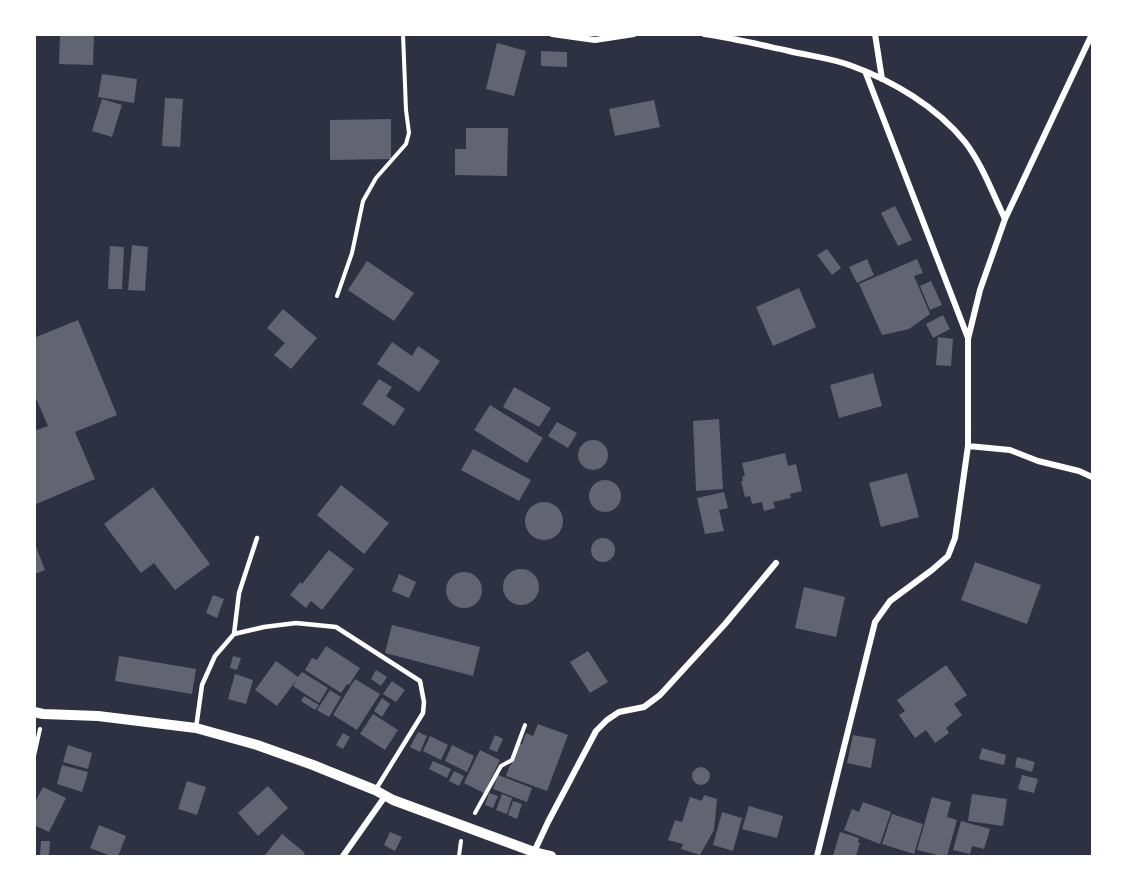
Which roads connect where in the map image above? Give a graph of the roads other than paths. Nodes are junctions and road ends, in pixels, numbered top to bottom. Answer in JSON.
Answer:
{"nodes":[{"id":1,"x":552,"y":34,"type":"edge"},
{"id":2,"x":634,"y":34,"type":"edge"},
{"id":3,"x":704,"y":34,"type":"edge"},
{"id":4,"x":875,"y":34,"type":"edge"},
{"id":5,"x":1092,"y":35,"type":"edge"},
{"id":6,"x":865,"y":71,"type":"junction"},
{"id":7,"x":882,"y":79,"type":"junction"},
{"id":8,"x":1005,"y":219,"type":"junction"},
{"id":9,"x":968,"y":339,"type":"junction"},
{"id":10,"x":968,"y":446,"type":"junction"},
{"id":11,"x":1092,"y":477,"type":"edge"},
{"id":12,"x":257,"y":538,"type":"dead end"},
{"id":13,"x":776,"y":563,"type":"dead end"},
{"id":14,"x":234,"y":634,"type":"junction"},
{"id":15,"x":39,"y":713,"type":"edge"},
{"id":16,"x":196,"y":728,"type":"junction"},
{"id":17,"x":380,"y":793,"type":"junction"},
{"id":18,"x":534,"y":852,"type":"junction"},
{"id":19,"x":343,"y":856,"type":"edge"},
{"id":20,"x":551,"y":856,"type":"edge"},
{"id":21,"x":817,"y":856,"type":"edge"}],
"edges":[{"from":1,"to":2,"type":"street"},
{"from":3,"to":6,"type":"street"},
{"from":4,"to":7,"type":"street"},
{"from":5,"to":8,"type":"street"},
{"from":6,"to":7,"type":"street"},
{"from":6,"to":9,"type":"street"},
{"from":7,"to":8,"type":"street"},
{"from":8,"to":9,"type":"street"},
{"from":9,"to":10,"type":"street"},
{"from":10,"to":11,"type":"street"},
{"from":10,"to":21,"type":"street"},
{"from":12,"to":14,"type":"lane"},
{"from":13,"to":18,"type":"street"},
{"from":14,"to":16,"type":"lane"},
{"from":14,"to":17,"type":"lane"},
{"from":15,"to":16,"type":"street"},
{"from":16,"to":17,"type":"street"},
{"from":17,"to":18,"type":"street"},
{"from":17,"to":19,"type":"street"},
{"from":18,"to":20,"type":"street"}]}
